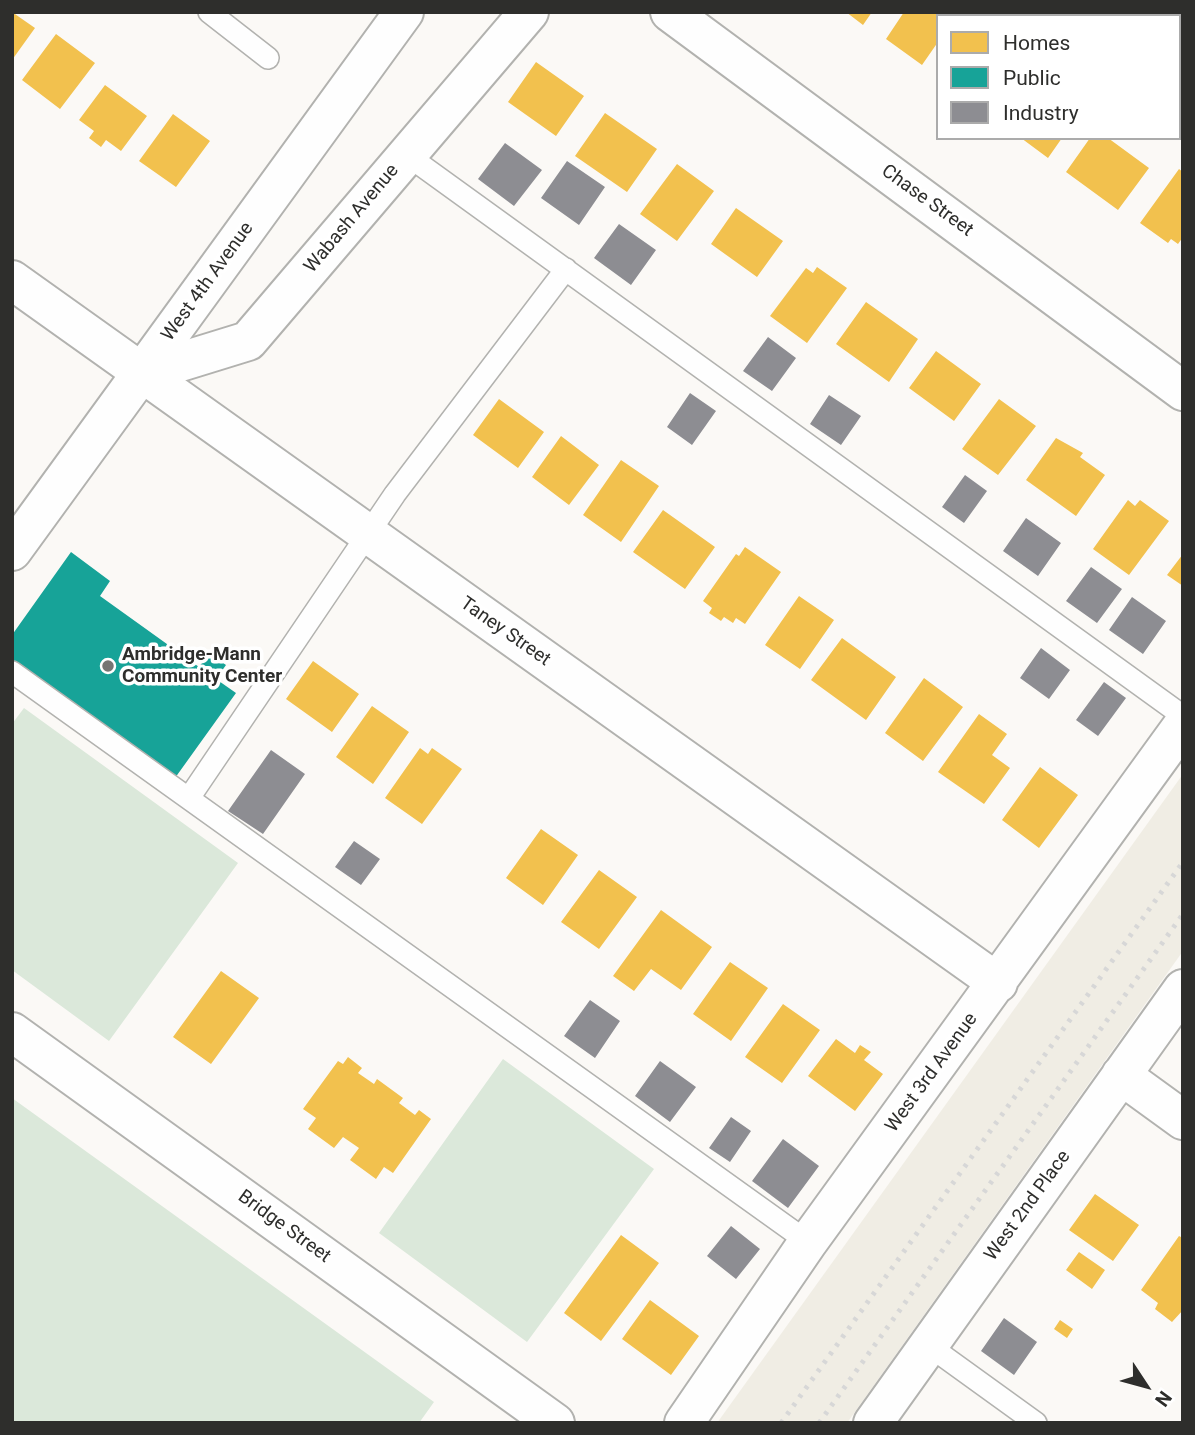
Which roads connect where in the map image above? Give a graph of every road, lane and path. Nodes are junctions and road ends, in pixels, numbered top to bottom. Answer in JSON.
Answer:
{"nodes":[{"id":1,"x":209,"y":12,"type":"edge"},
{"id":2,"x":404,"y":12,"type":"edge"},
{"id":3,"x":529,"y":12,"type":"edge"},
{"id":4,"x":670,"y":12,"type":"edge"},
{"id":5,"x":268,"y":58,"type":"dead end"},
{"id":6,"x":407,"y":155,"type":"junction"},
{"id":7,"x":566,"y":269,"type":"junction"},
{"id":8,"x":12,"y":280,"type":"edge"},
{"id":9,"x":141,"y":374,"type":"junction"},
{"id":10,"x":1183,"y":391,"type":"edge"},
{"id":11,"x":369,"y":536,"type":"junction"},
{"id":12,"x":12,"y":551,"type":"edge"},
{"id":13,"x":12,"y":672,"type":"edge"},
{"id":14,"x":1183,"y":716,"type":"edge"},
{"id":15,"x":1183,"y":725,"type":"edge"},
{"id":16,"x":189,"y":798,"type":"junction"},
{"id":17,"x":998,"y":983,"type":"junction"},
{"id":18,"x":1183,"y":989,"type":"edge"},
{"id":19,"x":12,"y":1032,"type":"edge"},
{"id":20,"x":1121,"y":1075,"type":"junction"},
{"id":21,"x":1183,"y":1120,"type":"edge"},
{"id":22,"x":808,"y":1242,"type":"junction"},
{"id":23,"x":928,"y":1345,"type":"junction"},
{"id":24,"x":555,"y":1423,"type":"edge"},
{"id":25,"x":684,"y":1423,"type":"edge"},
{"id":26,"x":873,"y":1423,"type":"edge"},
{"id":27,"x":1036,"y":1423,"type":"edge"}],
"edges":[{"from":1,"to":5,"type":"lane"},
{"from":2,"to":9,"type":"street","name":"West 4th Avenue"},
{"from":3,"to":6,"type":"street","name":"Wabash Avenue"},
{"from":4,"to":10,"type":"street","name":"Chase Street"},
{"from":6,"to":7,"type":"lane"},
{"from":6,"to":9,"type":"street","name":"Wabash Avenue"},
{"from":7,"to":11,"type":"lane"},
{"from":7,"to":14,"type":"lane"},
{"from":8,"to":9,"type":"street","name":"Taney Street"},
{"from":9,"to":11,"type":"street","name":"Taney Street"},
{"from":9,"to":12,"type":"street","name":"West 4th Avenue"},
{"from":11,"to":16,"type":"lane"},
{"from":11,"to":17,"type":"street","name":"Taney Street"},
{"from":13,"to":16,"type":"lane"},
{"from":15,"to":17,"type":"street","name":"West 3rd Avenue"},
{"from":16,"to":22,"type":"lane"},
{"from":17,"to":22,"type":"street","name":"West 3rd Avenue"},
{"from":18,"to":20,"type":"street","name":"West 2nd Place"},
{"from":19,"to":24,"type":"street","name":"Bridge Street"},
{"from":20,"to":21,"type":"street"},
{"from":20,"to":23,"type":"street","name":"West 2nd Place"},
{"from":22,"to":25,"type":"street","name":"West 3rd Avenue"},
{"from":23,"to":26,"type":"street","name":"West 2nd Place"},
{"from":23,"to":27,"type":"lane"}]}
